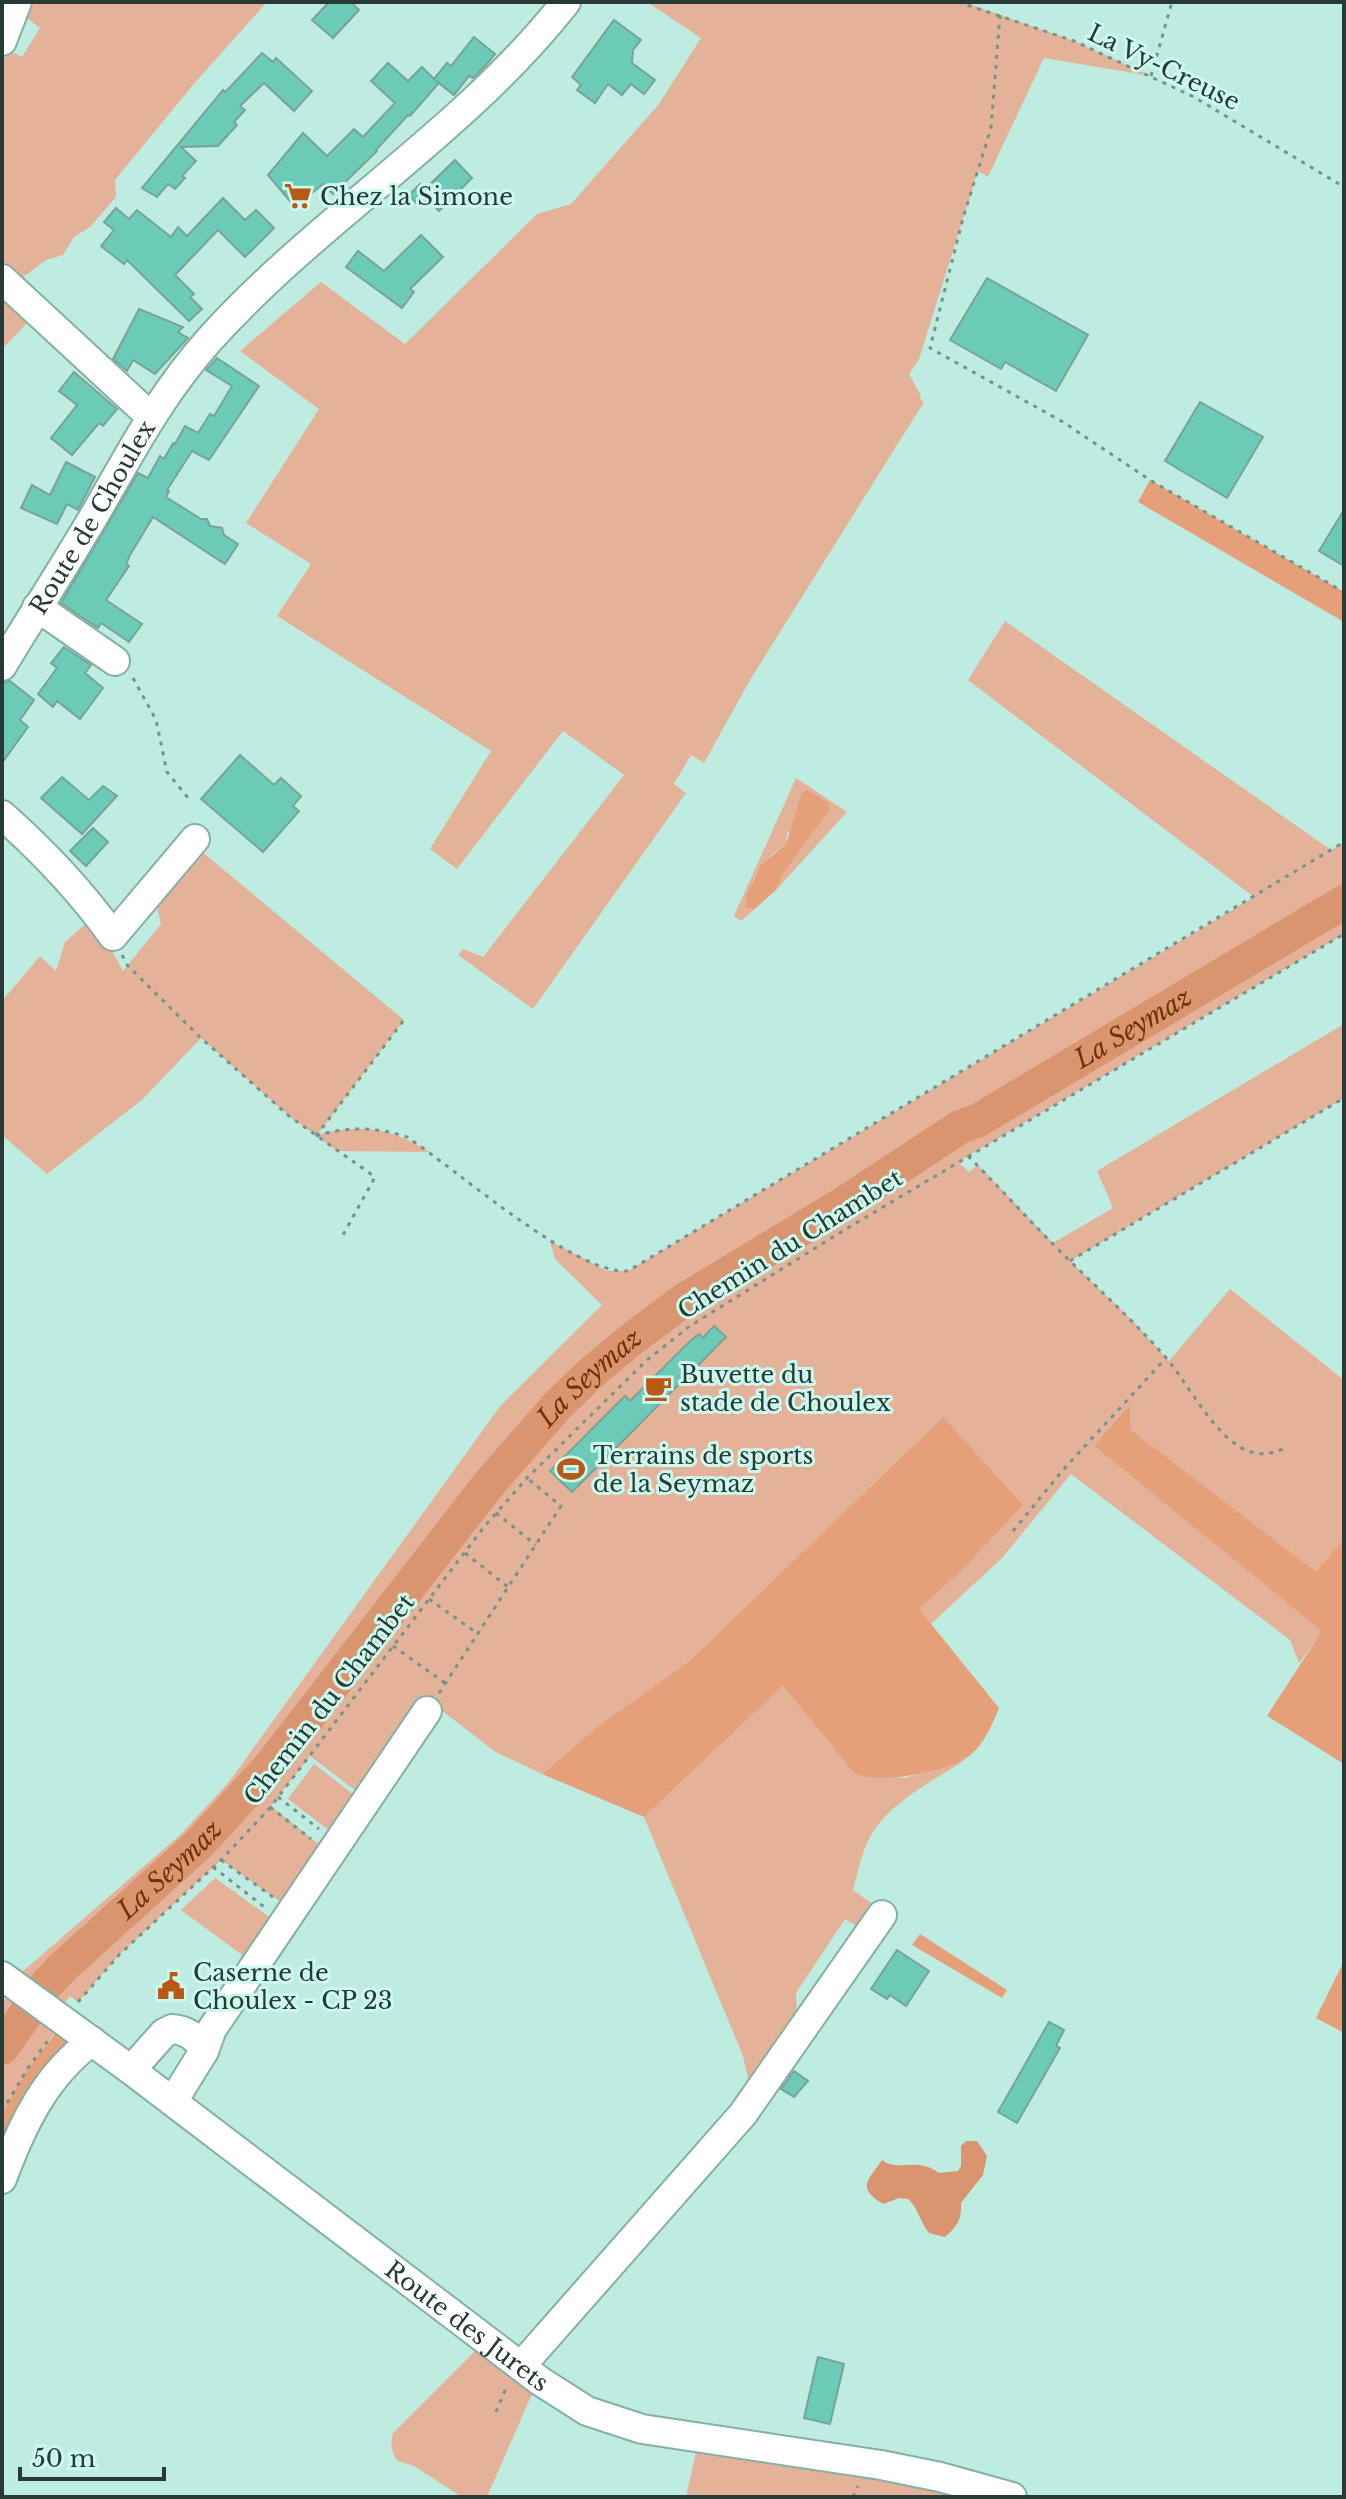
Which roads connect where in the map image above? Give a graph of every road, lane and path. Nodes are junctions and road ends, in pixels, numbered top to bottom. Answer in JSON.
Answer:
{"nodes":[{"id":1,"x":17,"y":2,"type":"edge"},
{"id":2,"x":566,"y":2,"type":"edge"},
{"id":3,"x":958,"y":2,"type":"edge"},
{"id":4,"x":1172,"y":2,"type":"edge"},
{"id":5,"x":1000,"y":15,"type":"junction"},
{"id":6,"x":2,"y":41,"type":"edge"},
{"id":7,"x":1151,"y":76,"type":"junction"},
{"id":8,"x":1344,"y":187,"type":"edge"},
{"id":9,"x":2,"y":279,"type":"edge"},
{"id":10,"x":150,"y":416,"type":"junction"},
{"id":11,"x":1344,"y":592,"type":"edge"},
{"id":12,"x":37,"y":607,"type":"junction"},
{"id":13,"x":115,"y":661,"type":"joint"},
{"id":14,"x":2,"y":666,"type":"edge"},
{"id":15,"x":188,"y":798,"type":"dead end"},
{"id":16,"x":2,"y":815,"type":"edge"},
{"id":17,"x":195,"y":839,"type":"dead end"},
{"id":18,"x":1344,"y":842,"type":"edge"},
{"id":19,"x":1344,"y":934,"type":"edge"},
{"id":20,"x":113,"y":936,"type":"junction"},
{"id":21,"x":404,"y":1020,"type":"dead end"},
{"id":22,"x":1344,"y":1098,"type":"edge"},
{"id":23,"x":316,"y":1136,"type":"junction"},
{"id":24,"x":968,"y":1156,"type":"junction"},
{"id":25,"x":343,"y":1235,"type":"dead end"},
{"id":26,"x":1070,"y":1261,"type":"junction"},
{"id":27,"x":1166,"y":1358,"type":"junction"},
{"id":28,"x":1287,"y":1447,"type":"dead end"},
{"id":29,"x":527,"y":1478,"type":"junction"},
{"id":30,"x":496,"y":1513,"type":"junction"},
{"id":31,"x":1013,"y":1531,"type":"dead end"},
{"id":32,"x":536,"y":1545,"type":"junction"},
{"id":33,"x":465,"y":1553,"type":"junction"},
{"id":34,"x":508,"y":1587,"type":"junction"},
{"id":35,"x":429,"y":1599,"type":"junction"},
{"id":36,"x":478,"y":1634,"type":"junction"},
{"id":37,"x":393,"y":1646,"type":"junction"},
{"id":38,"x":445,"y":1683,"type":"junction"},
{"id":39,"x":427,"y":1711,"type":"joint"},
{"id":40,"x":278,"y":1797,"type":"junction"},
{"id":41,"x":270,"y":1807,"type":"junction"},
{"id":42,"x":334,"y":1849,"type":"junction"},
{"id":43,"x":221,"y":1860,"type":"junction"},
{"id":44,"x":213,"y":1867,"type":"junction"},
{"id":45,"x":882,"y":1915,"type":"dead end"},
{"id":46,"x":289,"y":1916,"type":"junction"},
{"id":47,"x":7,"y":1980,"type":"edge"},
{"id":48,"x":63,"y":2019,"type":"junction"},
{"id":49,"x":92,"y":2041,"type":"junction"},
{"id":50,"x":204,"y":2051,"type":"junction"},
{"id":51,"x":131,"y":2070,"type":"junction"},
{"id":52,"x":173,"y":2101,"type":"junction"},
{"id":53,"x":2,"y":2114,"type":"edge"},
{"id":54,"x":2,"y":2179,"type":"edge"},
{"id":55,"x":521,"y":2366,"type":"junction"},
{"id":56,"x":496,"y":2412,"type":"dead end"},
{"id":57,"x":1012,"y":2497,"type":"edge"}],
"edges":[{"from":1,"to":6,"type":"street"},
{"from":2,"to":10,"type":"street"},
{"from":3,"to":5,"type":"path","name":"La Vy-Creuse"},
{"from":4,"to":7,"type":"path"},
{"from":5,"to":7,"type":"path","name":"La Vy-Creuse"},
{"from":5,"to":11,"type":"path"},
{"from":7,"to":8,"type":"path","name":"La Vy-Creuse"},
{"from":9,"to":10,"type":"street","name":"Route de Choulex"},
{"from":10,"to":12,"type":"street","name":"Route de Choulex"},
{"from":12,"to":13,"type":"street"},
{"from":12,"to":14,"type":"street","name":"Route de Choulex"},
{"from":13,"to":15,"type":"path"},
{"from":16,"to":20,"type":"street"},
{"from":17,"to":20,"type":"street"},
{"from":18,"to":23,"type":"path"},
{"from":19,"to":24,"type":"path","name":"Chemin du Chambet"},
{"from":20,"to":23,"type":"path"},
{"from":21,"to":23,"type":"path"},
{"from":22,"to":26,"type":"path"},
{"from":23,"to":25,"type":"path"},
{"from":24,"to":26,"type":"path"},
{"from":24,"to":29,"type":"path","name":"Chemin du Chambet"},
{"from":26,"to":27,"type":"path"},
{"from":27,"to":28,"type":"path"},
{"from":27,"to":31,"type":"path"},
{"from":29,"to":30,"type":"path","name":"Chemin du Chambet"},
{"from":29,"to":32,"type":"path"},
{"from":30,"to":32,"type":"path"},
{"from":30,"to":33,"type":"path","name":"Chemin du Chambet"},
{"from":32,"to":34,"type":"path"},
{"from":33,"to":34,"type":"path"},
{"from":33,"to":35,"type":"path","name":"Chemin du Chambet"},
{"from":34,"to":36,"type":"path"},
{"from":35,"to":36,"type":"path"},
{"from":35,"to":37,"type":"path","name":"Chemin du Chambet"},
{"from":36,"to":38,"type":"path"},
{"from":37,"to":38,"type":"path"},
{"from":37,"to":40,"type":"path","name":"Chemin du Chambet"},
{"from":38,"to":39,"type":"path"},
{"from":39,"to":42,"type":"street"},
{"from":40,"to":41,"type":"path","name":"Chemin du Chambet"},
{"from":40,"to":42,"type":"path"},
{"from":41,"to":42,"type":"path"},
{"from":41,"to":43,"type":"path","name":"Chemin du Chambet"},
{"from":42,"to":46,"type":"street"},
{"from":43,"to":44,"type":"path","name":"Chemin du Chambet"},
{"from":43,"to":46,"type":"path"},
{"from":44,"to":46,"type":"path"},
{"from":44,"to":48,"type":"path","name":"Chemin du Chambet"},
{"from":45,"to":55,"type":"street"},
{"from":46,"to":50,"type":"street"},
{"from":47,"to":48,"type":"street","name":"Route des Jurets"},
{"from":48,"to":49,"type":"street","name":"Route des Jurets"},
{"from":48,"to":53,"type":"path","name":"Chemin du Chambet"},
{"from":49,"to":51,"type":"street","name":"Route des Jurets"},
{"from":49,"to":54,"type":"street"},
{"from":50,"to":51,"type":"street"},
{"from":50,"to":52,"type":"street"},
{"from":51,"to":52,"type":"street","name":"Route des Jurets"},
{"from":52,"to":55,"type":"street","name":"Route des Jurets"},
{"from":55,"to":56,"type":"path"},
{"from":55,"to":57,"type":"street","name":"Route des Jurets"}]}
